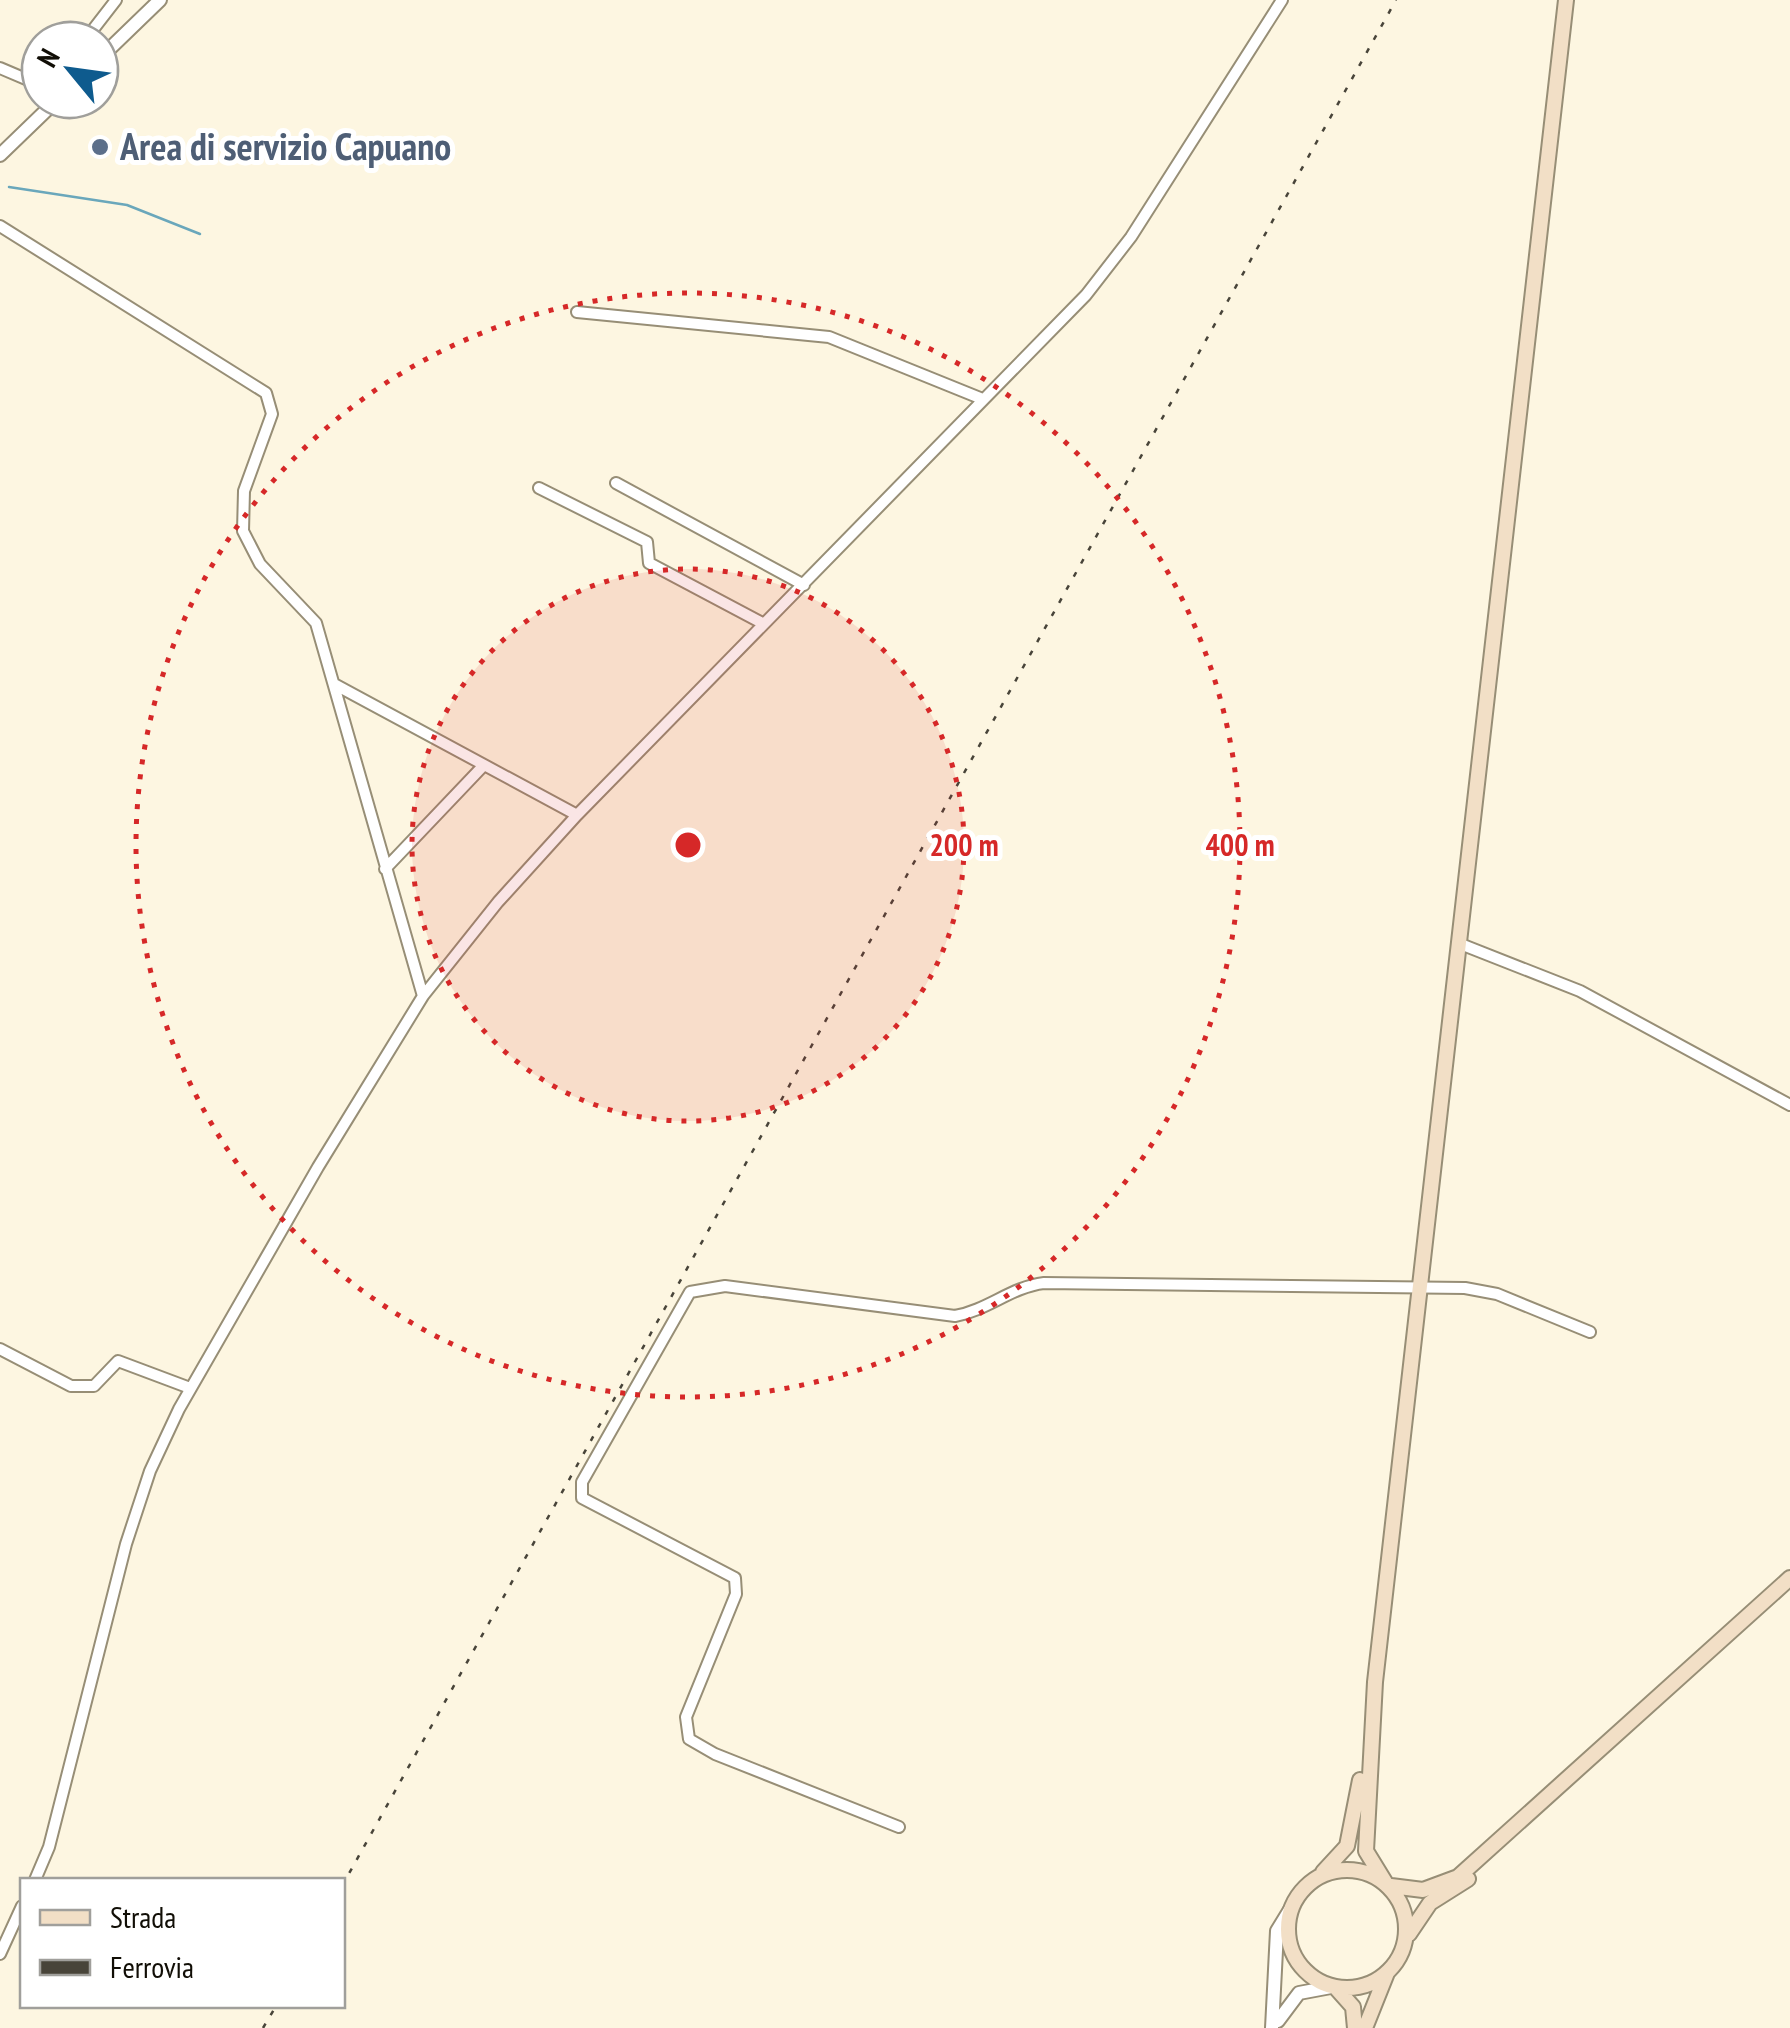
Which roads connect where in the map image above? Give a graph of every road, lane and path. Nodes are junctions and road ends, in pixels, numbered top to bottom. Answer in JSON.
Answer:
{"nodes":[{"id":1,"x":160,"y":0,"type":"edge"},
{"id":2,"x":1282,"y":0,"type":"edge"},
{"id":3,"x":1566,"y":0,"type":"edge"},
{"id":4,"x":120,"y":39,"type":"edge"},
{"id":5,"x":36,"y":120,"type":"edge"},
{"id":6,"x":0,"y":155,"type":"edge"},
{"id":7,"x":0,"y":226,"type":"edge"},
{"id":8,"x":577,"y":312,"type":"dead end"},
{"id":9,"x":980,"y":398,"type":"junction"},
{"id":10,"x":616,"y":484,"type":"dead end"},
{"id":11,"x":539,"y":488,"type":"dead end"},
{"id":12,"x":804,"y":585,"type":"junction"},
{"id":13,"x":764,"y":624,"type":"junction"},
{"id":14,"x":334,"y":684,"type":"junction"},
{"id":15,"x":484,"y":765,"type":"junction"},
{"id":16,"x":577,"y":815,"type":"junction"},
{"id":17,"x":385,"y":868,"type":"junction"},
{"id":18,"x":1458,"y":943,"type":"junction"},
{"id":19,"x":423,"y":996,"type":"junction"},
{"id":20,"x":1790,"y":1105,"type":"edge"},
{"id":21,"x":1418,"y":1285,"type":"junction"},
{"id":22,"x":1590,"y":1332,"type":"dead end"},
{"id":23,"x":0,"y":1349,"type":"edge"},
{"id":24,"x":190,"y":1388,"type":"junction"},
{"id":25,"x":1790,"y":1578,"type":"edge"},
{"id":26,"x":1370,"y":1736,"type":"junction"},
{"id":27,"x":1520,"y":1826,"type":"junction"},
{"id":28,"x":898,"y":1827,"type":"dead end"},
{"id":29,"x":1319,"y":1876,"type":"junction"},
{"id":30,"x":35,"y":1878,"type":"edge"},
{"id":31,"x":1388,"y":1884,"type":"junction"},
{"id":32,"x":1296,"y":1900,"type":"junction"},
{"id":33,"x":20,"y":1910,"type":"edge"},
{"id":34,"x":1406,"y":1939,"type":"junction"},
{"id":35,"x":0,"y":1954,"type":"edge"},
{"id":36,"x":1389,"y":1970,"type":"junction"},
{"id":37,"x":1334,"y":1988,"type":"junction"},
{"id":38,"x":1274,"y":2028,"type":"edge"},
{"id":39,"x":1354,"y":2028,"type":"edge"},
{"id":40,"x":1365,"y":2028,"type":"edge"}],
"edges":[{"from":1,"to":4,"type":"street"},
{"from":2,"to":9,"type":"street"},
{"from":3,"to":18,"type":"main road"},
{"from":5,"to":6,"type":"street"},
{"from":7,"to":14,"type":"street"},
{"from":8,"to":9,"type":"street"},
{"from":9,"to":12,"type":"street"},
{"from":10,"to":12,"type":"street"},
{"from":11,"to":13,"type":"street"},
{"from":12,"to":13,"type":"street"},
{"from":13,"to":16,"type":"street"},
{"from":14,"to":15,"type":"street"},
{"from":14,"to":17,"type":"street"},
{"from":15,"to":16,"type":"street"},
{"from":15,"to":17,"type":"street"},
{"from":16,"to":19,"type":"street"},
{"from":17,"to":19,"type":"street"},
{"from":18,"to":20,"type":"street"},
{"from":18,"to":21,"type":"main road"},
{"from":19,"to":24,"type":"street"},
{"from":21,"to":22,"type":"street"},
{"from":21,"to":26,"type":"main road"},
{"from":21,"to":28,"type":"street"},
{"from":23,"to":24,"type":"street"},
{"from":24,"to":30,"type":"street"},
{"from":25,"to":27,"type":"main road"},
{"from":26,"to":29,"type":"main road"},
{"from":26,"to":31,"type":"main road"},
{"from":27,"to":31,"type":"main road"},
{"from":27,"to":34,"type":"main road"},
{"from":29,"to":31,"type":"main road"},
{"from":29,"to":32,"type":"main road"},
{"from":31,"to":34,"type":"main road"},
{"from":32,"to":37,"type":"main road"},
{"from":32,"to":38,"type":"street"},
{"from":33,"to":35,"type":"street"},
{"from":34,"to":36,"type":"main road"},
{"from":36,"to":37,"type":"main road"},
{"from":36,"to":40,"type":"main road"},
{"from":37,"to":38,"type":"street"},
{"from":37,"to":39,"type":"main road"}]}
